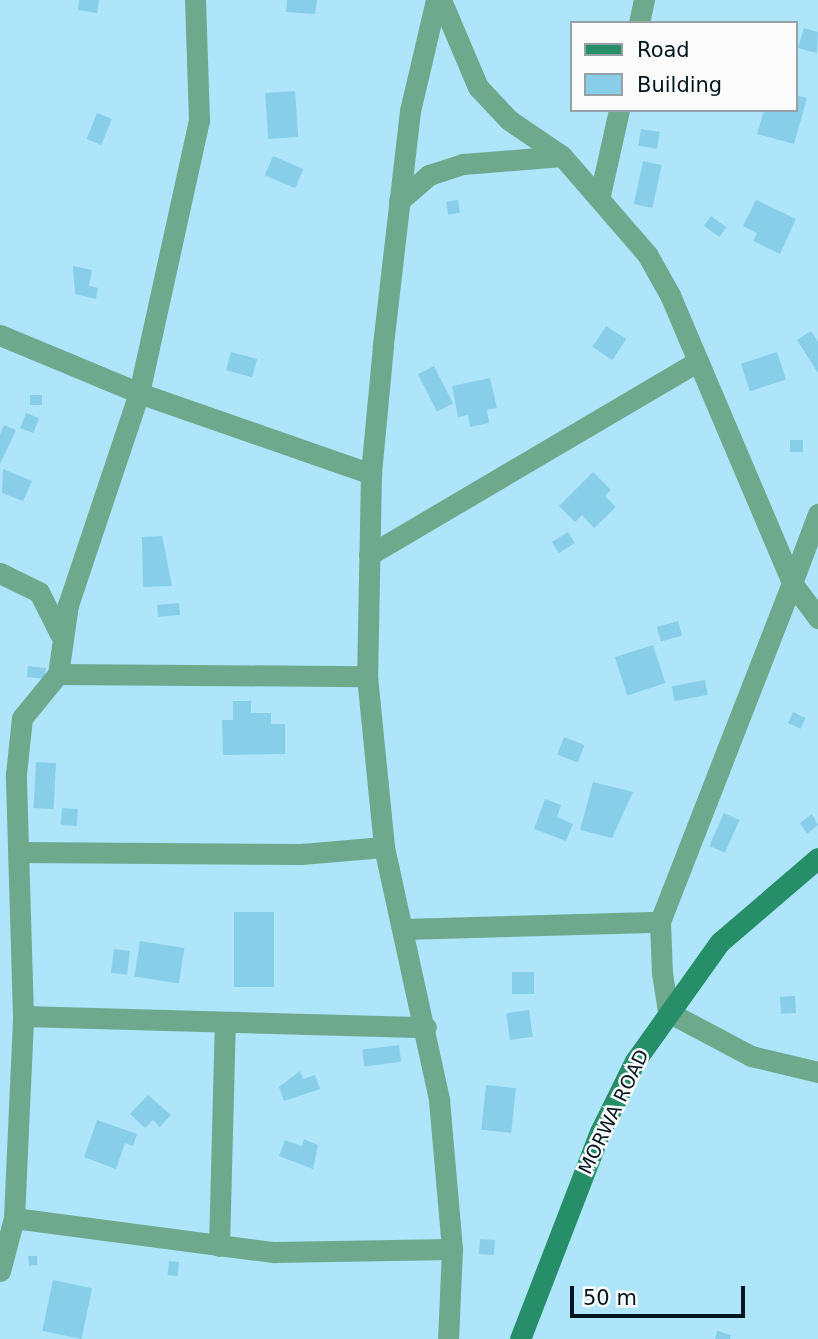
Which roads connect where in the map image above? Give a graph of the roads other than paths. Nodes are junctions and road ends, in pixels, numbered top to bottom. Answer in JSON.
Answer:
{"nodes":[{"id":1,"x":195,"y":0,"type":"edge"},
{"id":2,"x":436,"y":0,"type":"edge"},
{"id":3,"x":441,"y":0,"type":"edge"},
{"id":4,"x":644,"y":0,"type":"edge"},
{"id":5,"x":639,"y":21,"type":"edge"},
{"id":6,"x":619,"y":112,"type":"edge"},
{"id":7,"x":562,"y":156,"type":"junction"},
{"id":8,"x":600,"y":195,"type":"junction"},
{"id":9,"x":399,"y":201,"type":"junction"},
{"id":10,"x":0,"y":335,"type":"edge"},
{"id":11,"x":698,"y":361,"type":"junction"},
{"id":12,"x":139,"y":393,"type":"junction"},
{"id":13,"x":371,"y":474,"type":"junction"},
{"id":14,"x":818,"y":514,"type":"edge"},
{"id":15,"x":369,"y":555,"type":"junction"},
{"id":16,"x":0,"y":573,"type":"edge"},
{"id":17,"x":792,"y":583,"type":"junction"},
{"id":18,"x":818,"y":618,"type":"edge"},
{"id":19,"x":60,"y":634,"type":"junction"},
{"id":20,"x":58,"y":674,"type":"junction"},
{"id":21,"x":367,"y":676,"type":"junction"},
{"id":22,"x":384,"y":847,"type":"junction"},
{"id":23,"x":20,"y":852,"type":"junction"},
{"id":24,"x":818,"y":858,"type":"edge"},
{"id":25,"x":660,"y":922,"type":"junction"},
{"id":26,"x":403,"y":929,"type":"junction"},
{"id":27,"x":668,"y":1012,"type":"junction"},
{"id":28,"x":23,"y":1016,"type":"junction"},
{"id":29,"x":225,"y":1024,"type":"junction"},
{"id":30,"x":426,"y":1027,"type":"junction"},
{"id":31,"x":818,"y":1072,"type":"edge"},
{"id":32,"x":14,"y":1218,"type":"junction"},
{"id":33,"x":219,"y":1246,"type":"junction"},
{"id":34,"x":452,"y":1249,"type":"junction"},
{"id":35,"x":0,"y":1271,"type":"edge"},
{"id":36,"x":450,"y":1338,"type":"edge"},
{"id":37,"x":520,"y":1339,"type":"edge"}],
"edges":[{"from":1,"to":12,"type":"street"},
{"from":2,"to":9,"type":"street"},
{"from":3,"to":7,"type":"street"},
{"from":4,"to":5,"type":"street"},
{"from":6,"to":8,"type":"street"},
{"from":7,"to":8,"type":"street"},
{"from":7,"to":9,"type":"street"},
{"from":8,"to":11,"type":"street"},
{"from":9,"to":13,"type":"street"},
{"from":10,"to":12,"type":"street"},
{"from":11,"to":15,"type":"street"},
{"from":11,"to":17,"type":"street"},
{"from":12,"to":13,"type":"street"},
{"from":12,"to":19,"type":"street"},
{"from":13,"to":15,"type":"street"},
{"from":14,"to":17,"type":"street"},
{"from":15,"to":21,"type":"street"},
{"from":16,"to":19,"type":"street"},
{"from":17,"to":18,"type":"street"},
{"from":17,"to":25,"type":"street"},
{"from":19,"to":20,"type":"street"},
{"from":20,"to":21,"type":"street"},
{"from":20,"to":23,"type":"street"},
{"from":21,"to":22,"type":"street"},
{"from":22,"to":23,"type":"street"},
{"from":22,"to":26,"type":"street"},
{"from":23,"to":28,"type":"street"},
{"from":24,"to":27,"type":"main road","name":"MORWA ROAD"},
{"from":25,"to":26,"type":"street"},
{"from":25,"to":27,"type":"street"},
{"from":26,"to":30,"type":"street"},
{"from":27,"to":31,"type":"street"},
{"from":27,"to":37,"type":"main road","name":"MORWA ROAD"},
{"from":28,"to":29,"type":"street"},
{"from":28,"to":32,"type":"street"},
{"from":29,"to":30,"type":"street"},
{"from":29,"to":33,"type":"street"},
{"from":30,"to":34,"type":"street"},
{"from":32,"to":33,"type":"street"},
{"from":32,"to":35,"type":"street"},
{"from":33,"to":34,"type":"street"},
{"from":34,"to":36,"type":"street"}]}
